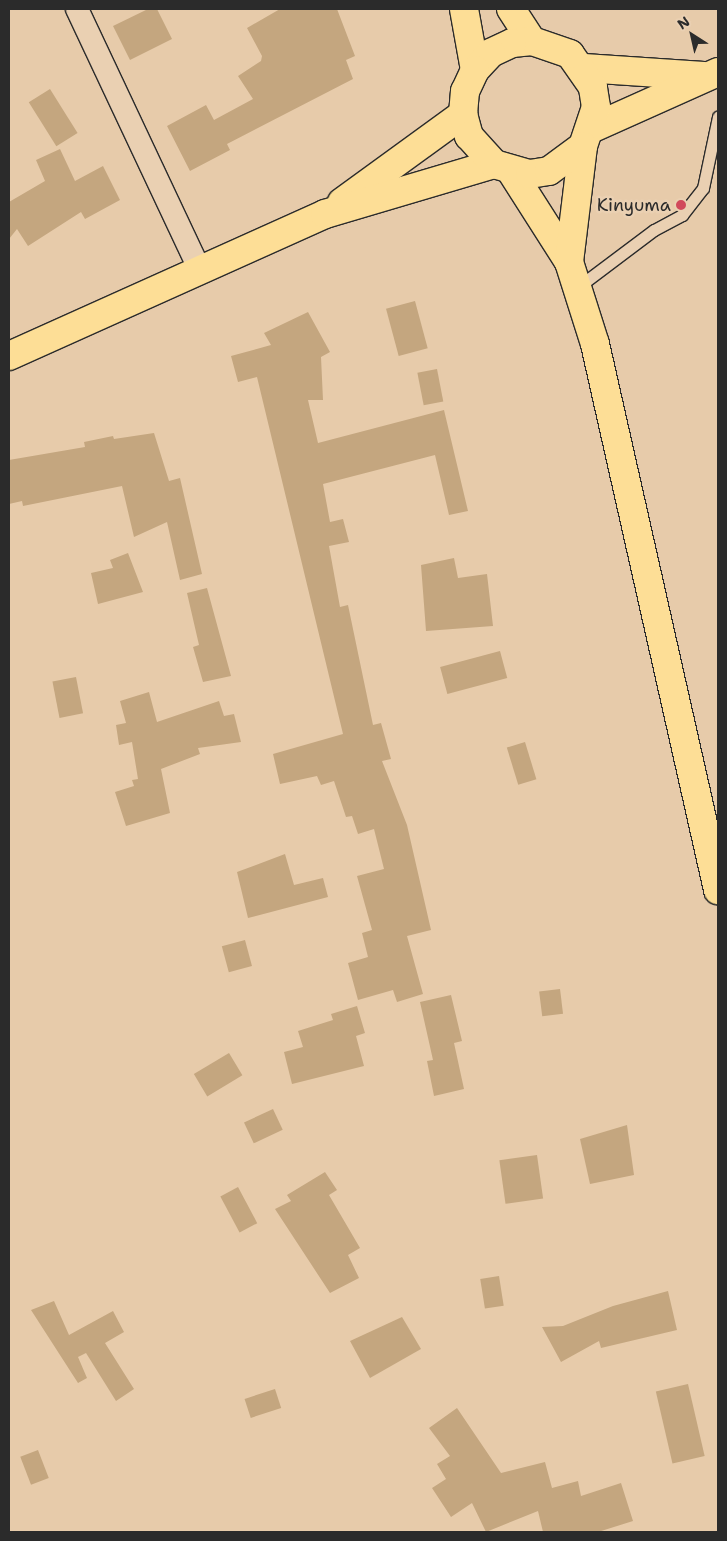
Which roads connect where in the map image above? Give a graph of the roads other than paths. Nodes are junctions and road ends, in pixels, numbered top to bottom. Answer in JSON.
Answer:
{"nodes":[{"id":1,"x":77,"y":9,"type":"edge"},
{"id":2,"x":464,"y":9,"type":"edge"},
{"id":3,"x":511,"y":9,"type":"edge"},
{"id":4,"x":532,"y":41,"type":"junction"},
{"id":5,"x":584,"y":68,"type":"junction"},
{"id":6,"x":475,"y":70,"type":"junction"},
{"id":7,"x":713,"y":74,"type":"edge"},
{"id":8,"x":463,"y":114,"type":"junction"},
{"id":9,"x":718,"y":117,"type":"edge"},
{"id":10,"x":588,"y":137,"type":"junction"},
{"id":11,"x":503,"y":168,"type":"junction"},
{"id":12,"x":325,"y":214,"type":"junction"},
{"id":13,"x":569,"y":262,"type":"junction"},
{"id":14,"x":200,"y":270,"type":"junction"},
{"id":15,"x":578,"y":287,"type":"junction"},
{"id":16,"x":9,"y":356,"type":"edge"},
{"id":17,"x":715,"y":863,"type":"edge"},
{"id":18,"x":718,"y":890,"type":"edge"}],
"edges":[{"from":1,"to":14,"type":"street"},
{"from":2,"to":6,"type":"main road"},
{"from":3,"to":4,"type":"main road"},
{"from":4,"to":5,"type":"main road"},
{"from":4,"to":6,"type":"main road"},
{"from":5,"to":7,"type":"main road"},
{"from":5,"to":10,"type":"main road"},
{"from":6,"to":8,"type":"main road"},
{"from":7,"to":10,"type":"main road"},
{"from":8,"to":11,"type":"main road"},
{"from":8,"to":12,"type":"main road"},
{"from":9,"to":15,"type":"lane"},
{"from":10,"to":11,"type":"main road"},
{"from":10,"to":13,"type":"main road"},
{"from":11,"to":12,"type":"main road"},
{"from":11,"to":13,"type":"main road"},
{"from":12,"to":14,"type":"main road"},
{"from":13,"to":15,"type":"main road"},
{"from":14,"to":16,"type":"main road"},
{"from":15,"to":17,"type":"main road"},
{"from":17,"to":18,"type":"main road"}]}
